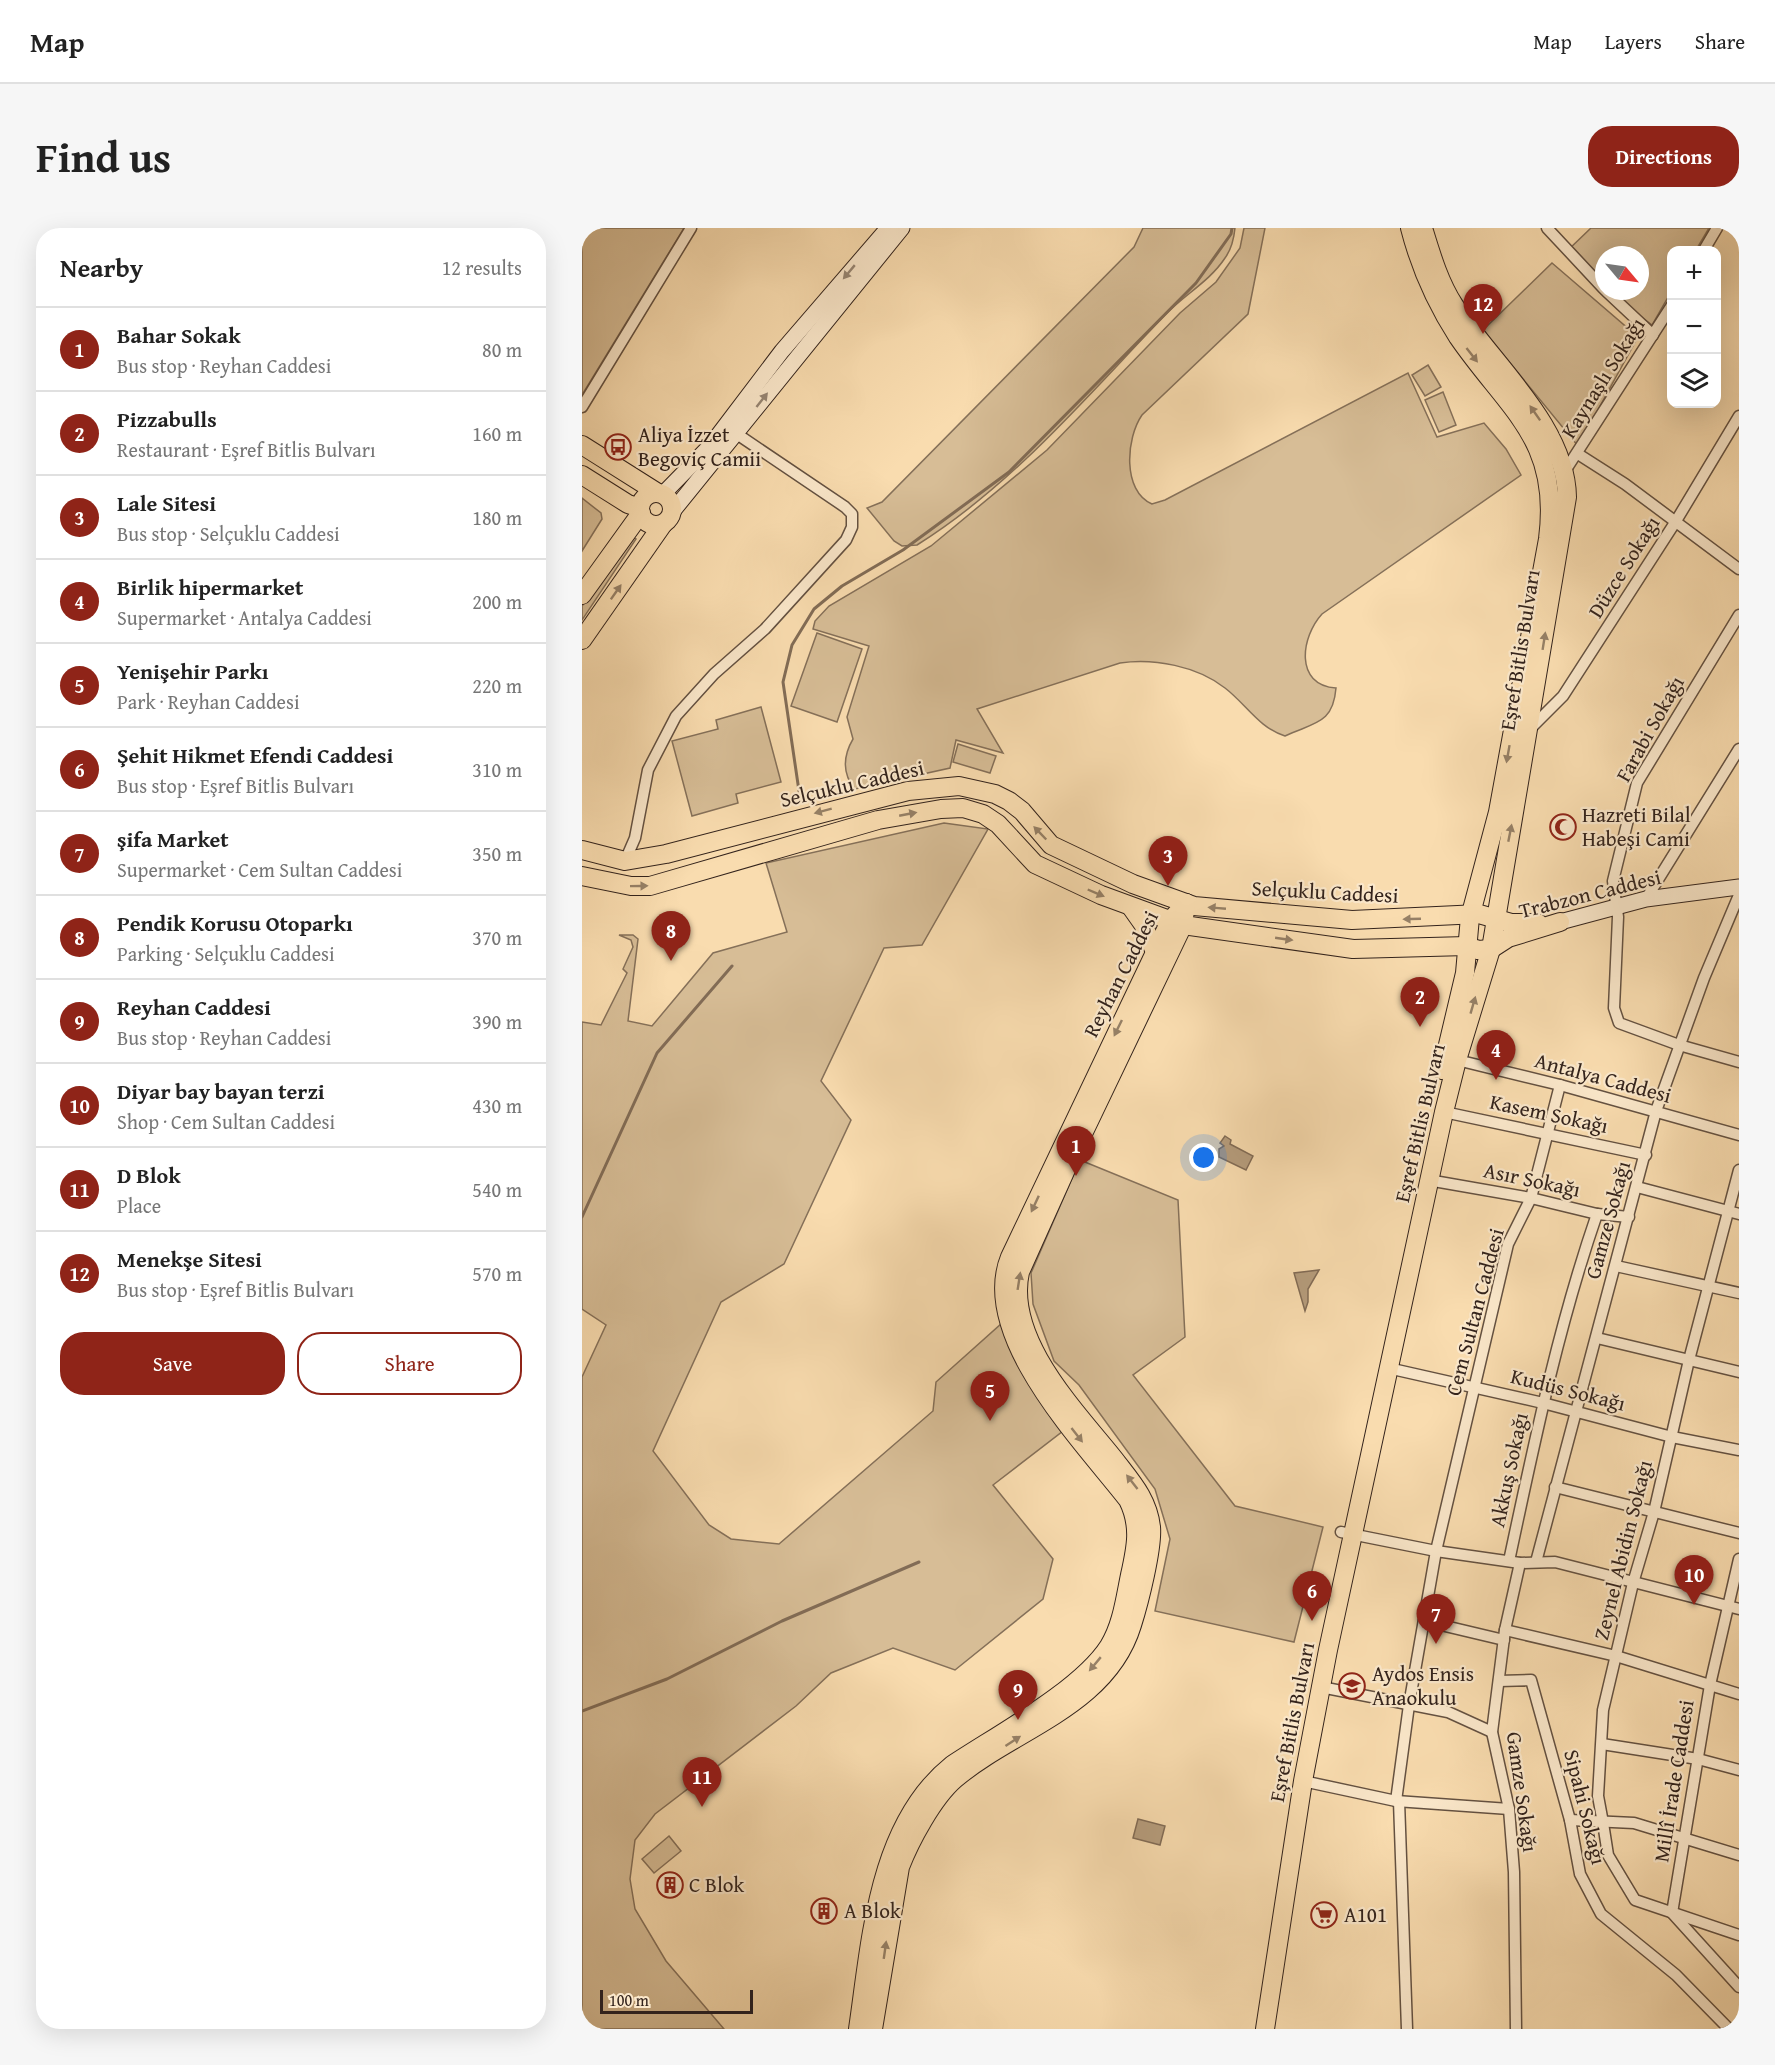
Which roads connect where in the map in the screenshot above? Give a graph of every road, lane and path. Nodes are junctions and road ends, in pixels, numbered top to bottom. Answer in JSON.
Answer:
{"nodes":[{"id":1,"x":691,"y":228,"type":"edge"},
{"id":2,"x":888,"y":228,"type":"edge"},
{"id":3,"x":902,"y":228,"type":"edge"},
{"id":4,"x":1410,"y":228,"type":"edge"},
{"id":5,"x":1423,"y":228,"type":"edge"},
{"id":6,"x":1547,"y":228,"type":"edge"},
{"id":7,"x":1717,"y":228,"type":"edge"},
{"id":8,"x":1706,"y":246,"type":"edge"},
{"id":9,"x":1595,"y":279,"type":"edge"},
{"id":10,"x":1616,"y":300,"type":"edge"},
{"id":11,"x":1667,"y":312,"type":"edge"},
{"id":12,"x":1653,"y":335,"type":"junction"},
{"id":13,"x":582,"y":406,"type":"edge"},
{"id":14,"x":1739,"y":416,"type":"edge"},
{"id":15,"x":731,"y":429,"type":"junction"},
{"id":16,"x":582,"y":445,"type":"edge"},
{"id":17,"x":1578,"y":454,"type":"junction"},
{"id":18,"x":621,"y":468,"type":"junction"},
{"id":19,"x":1565,"y":471,"type":"junction"},
{"id":20,"x":582,"y":475,"type":"edge"},
{"id":21,"x":609,"y":492,"type":"junction"},
{"id":22,"x":660,"y":493,"type":"junction"},
{"id":23,"x":640,"y":511,"type":"junction"},
{"id":24,"x":668,"y":518,"type":"junction"},
{"id":25,"x":1676,"y":520,"type":"junction"},
{"id":26,"x":1739,"y":569,"type":"edge"},
{"id":27,"x":582,"y":595,"type":"edge"},
{"id":28,"x":1739,"y":615,"type":"edge"},
{"id":29,"x":582,"y":640,"type":"edge"},
{"id":30,"x":1521,"y":730,"type":"junction"},
{"id":31,"x":1739,"y":749,"type":"edge"},
{"id":32,"x":582,"y":850,"type":"edge"},
{"id":33,"x":625,"y":861,"type":"junction"},
{"id":34,"x":582,"y":876,"type":"edge"},
{"id":35,"x":1739,"y":887,"type":"edge"},
{"id":36,"x":1500,"y":890,"type":"junction"},
{"id":37,"x":1739,"y":895,"type":"edge"},
{"id":38,"x":1646,"y":899,"type":"junction"},
{"id":39,"x":1186,"y":903,"type":"junction"},
{"id":40,"x":1616,"y":906,"type":"junction"},
{"id":41,"x":1131,"y":907,"type":"junction"},
{"id":42,"x":1470,"y":917,"type":"junction"},
{"id":43,"x":1497,"y":920,"type":"junction"},
{"id":44,"x":1560,"y":922,"type":"junction"},
{"id":45,"x":1177,"y":923,"type":"junction"},
{"id":46,"x":1467,"y":946,"type":"junction"},
{"id":47,"x":1433,"y":947,"type":"junction"},
{"id":48,"x":1491,"y":949,"type":"junction"},
{"id":49,"x":1155,"y":952,"type":"junction"},
{"id":50,"x":1465,"y":973,"type":"junction"},
{"id":51,"x":1679,"y":1045,"type":"junction"},
{"id":52,"x":1457,"y":1060,"type":"junction"},
{"id":53,"x":1739,"y":1062,"type":"edge"},
{"id":54,"x":1560,"y":1085,"type":"junction"},
{"id":55,"x":1656,"y":1111,"type":"junction"},
{"id":56,"x":1444,"y":1112,"type":"junction"},
{"id":57,"x":1547,"y":1132,"type":"junction"},
{"id":58,"x":1739,"y":1135,"type":"edge"},
{"id":59,"x":1646,"y":1155,"type":"junction"},
{"id":60,"x":1739,"y":1170,"type":"edge"},
{"id":61,"x":1428,"y":1180,"type":"junction"},
{"id":62,"x":1637,"y":1187,"type":"junction"},
{"id":63,"x":1531,"y":1198,"type":"junction"},
{"id":64,"x":1734,"y":1213,"type":"edge"},
{"id":65,"x":1597,"y":1214,"type":"junction"},
{"id":66,"x":1629,"y":1217,"type":"junction"},
{"id":67,"x":1616,"y":1266,"type":"junction"},
{"id":68,"x":1709,"y":1287,"type":"junction"},
{"id":69,"x":1739,"y":1293,"type":"edge"},
{"id":70,"x":1597,"y":1338,"type":"junction"},
{"id":71,"x":1689,"y":1360,"type":"junction"},
{"id":72,"x":1388,"y":1368,"type":"junction"},
{"id":73,"x":1739,"y":1372,"type":"edge"},
{"id":74,"x":1475,"y":1387,"type":"junction"},
{"id":75,"x":1543,"y":1403,"type":"junction"},
{"id":76,"x":1577,"y":1413,"type":"junction"},
{"id":77,"x":1672,"y":1437,"type":"junction"},
{"id":78,"x":1739,"y":1450,"type":"edge"},
{"id":79,"x":1556,"y":1487,"type":"junction"},
{"id":80,"x":1654,"y":1512,"type":"junction"},
{"id":81,"x":1347,"y":1533,"type":"junction"},
{"id":82,"x":1739,"y":1533,"type":"edge"},
{"id":83,"x":1436,"y":1551,"type":"junction"},
{"id":84,"x":1739,"y":1559,"type":"edge"},
{"id":85,"x":1515,"y":1562,"type":"junction"},
{"id":86,"x":1536,"y":1562,"type":"junction"},
{"id":87,"x":1633,"y":1583,"type":"junction"},
{"id":88,"x":1734,"y":1607,"type":"edge"},
{"id":89,"x":1424,"y":1621,"type":"junction"},
{"id":90,"x":1504,"y":1635,"type":"junction"},
{"id":91,"x":1616,"y":1656,"type":"junction"},
{"id":92,"x":1499,"y":1681,"type":"junction"},
{"id":93,"x":1710,"y":1685,"type":"junction"},
{"id":94,"x":1321,"y":1687,"type":"junction"},
{"id":95,"x":1739,"y":1694,"type":"edge"},
{"id":96,"x":1409,"y":1704,"type":"junction"},
{"id":97,"x":1492,"y":1731,"type":"junction"},
{"id":98,"x":1602,"y":1744,"type":"junction"},
{"id":99,"x":1698,"y":1759,"type":"junction"},
{"id":100,"x":1739,"y":1770,"type":"edge"},
{"id":101,"x":1303,"y":1781,"type":"junction"},
{"id":102,"x":1397,"y":1801,"type":"junction"},
{"id":103,"x":927,"y":1805,"type":"junction"},
{"id":104,"x":1509,"y":1809,"type":"junction"},
{"id":105,"x":1570,"y":1820,"type":"junction"},
{"id":106,"x":1603,"y":1823,"type":"junction"},
{"id":107,"x":1685,"y":1838,"type":"junction"},
{"id":108,"x":1739,"y":1856,"type":"edge"},
{"id":109,"x":1672,"y":1913,"type":"junction"},
{"id":110,"x":1739,"y":1935,"type":"edge"},
{"id":111,"x":873,"y":1979,"type":"junction"},
{"id":112,"x":1739,"y":1987,"type":"edge"},
{"id":113,"x":858,"y":2029,"type":"edge"},
{"id":114,"x":873,"y":2029,"type":"edge"},
{"id":115,"x":1252,"y":2029,"type":"edge"},
{"id":116,"x":1265,"y":2029,"type":"edge"},
{"id":117,"x":1407,"y":2029,"type":"edge"},
{"id":118,"x":1516,"y":2029,"type":"edge"},
{"id":119,"x":1729,"y":2029,"type":"edge"}],
"edges":[{"from":1,"to":13,"type":"street"},
{"from":2,"to":15,"type":"main road","one_way":true},
{"from":15,"to":3,"type":"main road","one_way":true},
{"from":4,"to":30,"type":"main road","name":"Eşref Bitlis Bulvarı","one_way":true},
{"from":19,"to":5,"type":"main road","name":"Eşref Bitlis Bulvarı","one_way":true},
{"from":6,"to":9,"type":"street"},
{"from":7,"to":8,"type":"street"},
{"from":10,"to":12,"type":"street"},
{"from":11,"to":12,"type":"street","name":"Kaynaşlı Sokağı"},
{"from":12,"to":17,"type":"street","name":"Kaynaşlı Sokağı"},
{"from":14,"to":25,"type":"street","name":"Düzce Sokağı"},
{"from":15,"to":22,"type":"main road"},
{"from":15,"to":24,"type":"main road"},
{"from":15,"to":33,"type":"street"},
{"from":16,"to":18,"type":"main road"},
{"from":17,"to":19,"type":"street","name":"Kaynaşlı Sokağı"},
{"from":17,"to":25,"type":"street"},
{"from":18,"to":21,"type":"main road"},
{"from":18,"to":22,"type":"main road"},
{"from":30,"to":19,"type":"main road","name":"Eşref Bitlis Bulvarı","one_way":true},
{"from":20,"to":21,"type":"main road"},
{"from":21,"to":23,"type":"main road"},
{"from":22,"to":23,"type":"main road"},
{"from":22,"to":24,"type":"main road"},
{"from":23,"to":24,"type":"main road"},
{"from":23,"to":27,"type":"main road"},
{"from":29,"to":24,"type":"main road","one_way":true},
{"from":25,"to":26,"type":"street"},
{"from":25,"to":30,"type":"street","name":"Düzce Sokağı"},
{"from":28,"to":40,"type":"street","name":"Farabi Sokağı"},
{"from":36,"to":30,"type":"main road","name":"Eşref Bitlis Bulvarı","one_way":true},
{"from":30,"to":42,"type":"main road","name":"Eşref Bitlis Bulvarı","one_way":true},
{"from":31,"to":38,"type":"street"},
{"from":32,"to":33,"type":"main road","name":"Selçuklu Caddesi"},
{"from":39,"to":33,"type":"main road","name":"Selçuklu Caddesi","one_way":true},
{"from":34,"to":41,"type":"main road","name":"Selçuklu Caddesi","one_way":true},
{"from":35,"to":38,"type":"main road","name":"Trabzon Caddesi"},
{"from":36,"to":43,"type":"main road","name":"Eşref Bitlis Bulvarı"},
{"from":36,"to":44,"type":"main road"},
{"from":37,"to":51,"type":"street","name":"Gamze Sokağı"},
{"from":38,"to":40,"type":"main road","name":"Trabzon Caddesi"},
{"from":42,"to":39,"type":"main road","name":"Selçuklu Caddesi","one_way":true},
{"from":39,"to":45,"type":"main road","name":"Reyhan Caddesi"},
{"from":40,"to":44,"type":"main road","name":"Trabzon Caddesi"},
{"from":40,"to":51,"type":"street","name":"Farabi Sokağı"},
{"from":41,"to":45,"type":"main road","name":"Selçuklu Caddesi"},
{"from":41,"to":49,"type":"main road"},
{"from":42,"to":43,"type":"main road","name":"Selçuklu Caddesi"},
{"from":42,"to":46,"type":"main road","name":"Eşref Bitlis Bulvarı"},
{"from":43,"to":44,"type":"main road","name":"Selçuklu Caddesi"},
{"from":43,"to":48,"type":"main road","name":"Eşref Bitlis Bulvarı"},
{"from":44,"to":48,"type":"main road","name":"Trabzon Caddesi"},
{"from":45,"to":47,"type":"main road","name":"Selçuklu Caddesi","one_way":true},
{"from":45,"to":49,"type":"main road","name":"Reyhan Caddesi"},
{"from":103,"to":45,"type":"main road","name":"Reyhan Caddesi","one_way":true},
{"from":46,"to":47,"type":"main road","name":"Selçuklu Caddesi"},
{"from":46,"to":48,"type":"main road","name":"Selçuklu Caddesi"},
{"from":46,"to":50,"type":"main road","name":"Eşref Bitlis Bulvarı"},
{"from":47,"to":50,"type":"main road"},
{"from":52,"to":48,"type":"main road","name":"Eşref Bitlis Bulvarı","one_way":true},
{"from":49,"to":103,"type":"main road","name":"Reyhan Caddesi","one_way":true},
{"from":50,"to":81,"type":"main road","name":"Eşref Bitlis Bulvarı"},
{"from":51,"to":53,"type":"street"},
{"from":51,"to":55,"type":"street","name":"Gamze Sokağı"},
{"from":52,"to":54,"type":"street","name":"Antalya Caddesi"},
{"from":52,"to":56,"type":"main road","name":"Eşref Bitlis Bulvarı"},
{"from":54,"to":55,"type":"street","name":"Antalya Caddesi"},
{"from":54,"to":57,"type":"street","name":"Cem Sultan Caddesi"},
{"from":55,"to":58,"type":"street","name":"Antalya Caddesi"},
{"from":55,"to":59,"type":"street","name":"Gamze Sokağı"},
{"from":56,"to":57,"type":"street","name":"Kasem Sokağı"},
{"from":56,"to":61,"type":"main road","name":"Eşref Bitlis Bulvarı"},
{"from":57,"to":59,"type":"street","name":"Kasem Sokağı"},
{"from":57,"to":63,"type":"street","name":"Cem Sultan Caddesi"},
{"from":59,"to":62,"type":"street","name":"Gamze Sokağı"},
{"from":60,"to":64,"type":"street","name":"Zeynel Abidin Sokağı"},
{"from":61,"to":63,"type":"street","name":"Asır Sokağı"},
{"from":61,"to":72,"type":"main road","name":"Eşref Bitlis Bulvarı"},
{"from":62,"to":64,"type":"street"},
{"from":62,"to":66,"type":"street","name":"Gamze Sokağı"},
{"from":63,"to":65,"type":"street","name":"Asır Sokağı"},
{"from":63,"to":74,"type":"street","name":"Cem Sultan Caddesi"},
{"from":64,"to":68,"type":"street","name":"Zeynel Abidin Sokağı"},
{"from":65,"to":66,"type":"street","name":"Asır Sokağı"},
{"from":65,"to":75,"type":"street","name":"Akkuş Sokağı"},
{"from":66,"to":67,"type":"street","name":"Gamze Sokağı"},
{"from":67,"to":68,"type":"street"},
{"from":67,"to":70,"type":"street","name":"Gamze Sokağı"},
{"from":68,"to":69,"type":"street"},
{"from":68,"to":71,"type":"street","name":"Zeynel Abidin Sokağı"},
{"from":70,"to":71,"type":"street"},
{"from":70,"to":76,"type":"street","name":"Gamze Sokağı"},
{"from":71,"to":73,"type":"street"},
{"from":71,"to":77,"type":"street","name":"Zeynel Abidin Sokağı"},
{"from":72,"to":74,"type":"street","name":"Kudüs Sokağı"},
{"from":72,"to":81,"type":"main road","name":"Eşref Bitlis Bulvarı"},
{"from":74,"to":75,"type":"street","name":"Kudüs Sokağı"},
{"from":74,"to":83,"type":"street","name":"Cem Sultan Caddesi"},
{"from":75,"to":76,"type":"street","name":"Kudüs Sokağı"},
{"from":75,"to":85,"type":"street","name":"Akkuş Sokağı"},
{"from":76,"to":77,"type":"street","name":"Kudüs Sokağı"},
{"from":76,"to":79,"type":"street","name":"Gamze Sokağı"},
{"from":77,"to":78,"type":"street","name":"Kudüs Sokağı"},
{"from":77,"to":80,"type":"street","name":"Zeynel Abidin Sokağı"},
{"from":79,"to":80,"type":"street"},
{"from":79,"to":86,"type":"street","name":"Gamze Sokağı"},
{"from":80,"to":82,"type":"street"},
{"from":80,"to":87,"type":"street","name":"Zeynel Abidin Sokağı"},
{"from":81,"to":83,"type":"street"},
{"from":81,"to":94,"type":"main road","name":"Eşref Bitlis Bulvarı"},
{"from":81,"to":115,"type":"main road","name":"Eşref Bitlis Bulvarı"},
{"from":83,"to":85,"type":"street"},
{"from":83,"to":89,"type":"street","name":"Cem Sultan Caddesi"},
{"from":84,"to":88,"type":"street","name":"Millî İrade Caddesi"},
{"from":85,"to":86,"type":"street"},
{"from":85,"to":90,"type":"street","name":"Gamze Sokağı"},
{"from":86,"to":87,"type":"street"},
{"from":87,"to":88,"type":"street"},
{"from":87,"to":91,"type":"street","name":"Zeynel Abidin Sokağı"},
{"from":88,"to":93,"type":"street","name":"Millî İrade Caddesi"},
{"from":89,"to":90,"type":"street"},
{"from":89,"to":96,"type":"street","name":"Cem Sultan Caddesi"},
{"from":90,"to":91,"type":"street"},
{"from":90,"to":92,"type":"street","name":"Gamze Sokağı"},
{"from":91,"to":93,"type":"street"},
{"from":91,"to":98,"type":"street","name":"Zeynel Abidin Sokağı"},
{"from":92,"to":97,"type":"street","name":"Gamze Sokağı"},
{"from":92,"to":105,"type":"street","name":"Sipahi Sokağı"},
{"from":93,"to":95,"type":"street"},
{"from":93,"to":99,"type":"street","name":"Millî İrade Caddesi"},
{"from":94,"to":96,"type":"street"},
{"from":94,"to":101,"type":"main road","name":"Eşref Bitlis Bulvarı"},
{"from":96,"to":97,"type":"street"},
{"from":96,"to":102,"type":"street","name":"Cem Sultan Caddesi"},
{"from":97,"to":104,"type":"street","name":"Gamze Sokağı"},
{"from":98,"to":99,"type":"street"},
{"from":98,"to":106,"type":"street","name":"Zeynel Abidin Sokağı"},
{"from":99,"to":100,"type":"street"},
{"from":99,"to":107,"type":"street","name":"Millî İrade Caddesi"},
{"from":101,"to":102,"type":"street"},
{"from":101,"to":116,"type":"main road","name":"Eşref Bitlis Bulvarı"},
{"from":102,"to":104,"type":"street"},
{"from":102,"to":117,"type":"street","name":"Cem Sultan Caddesi"},
{"from":103,"to":111,"type":"main road","name":"Reyhan Caddesi"},
{"from":104,"to":118,"type":"street","name":"Gamze Sokağı"},
{"from":105,"to":106,"type":"street"},
{"from":105,"to":119,"type":"street","name":"Sipahi Sokağı"},
{"from":106,"to":107,"type":"street"},
{"from":106,"to":109,"type":"street","name":"Zeynel Abidin Sokağı"},
{"from":107,"to":108,"type":"street"},
{"from":107,"to":109,"type":"street","name":"Millî İrade Caddesi"},
{"from":109,"to":110,"type":"street","name":"Zeynel Abidin Sokağı"},
{"from":109,"to":112,"type":"street"},
{"from":111,"to":113,"type":"main road","name":"Reyhan Caddesi"},
{"from":111,"to":114,"type":"main road","name":"Reyhan Caddesi"}]}
